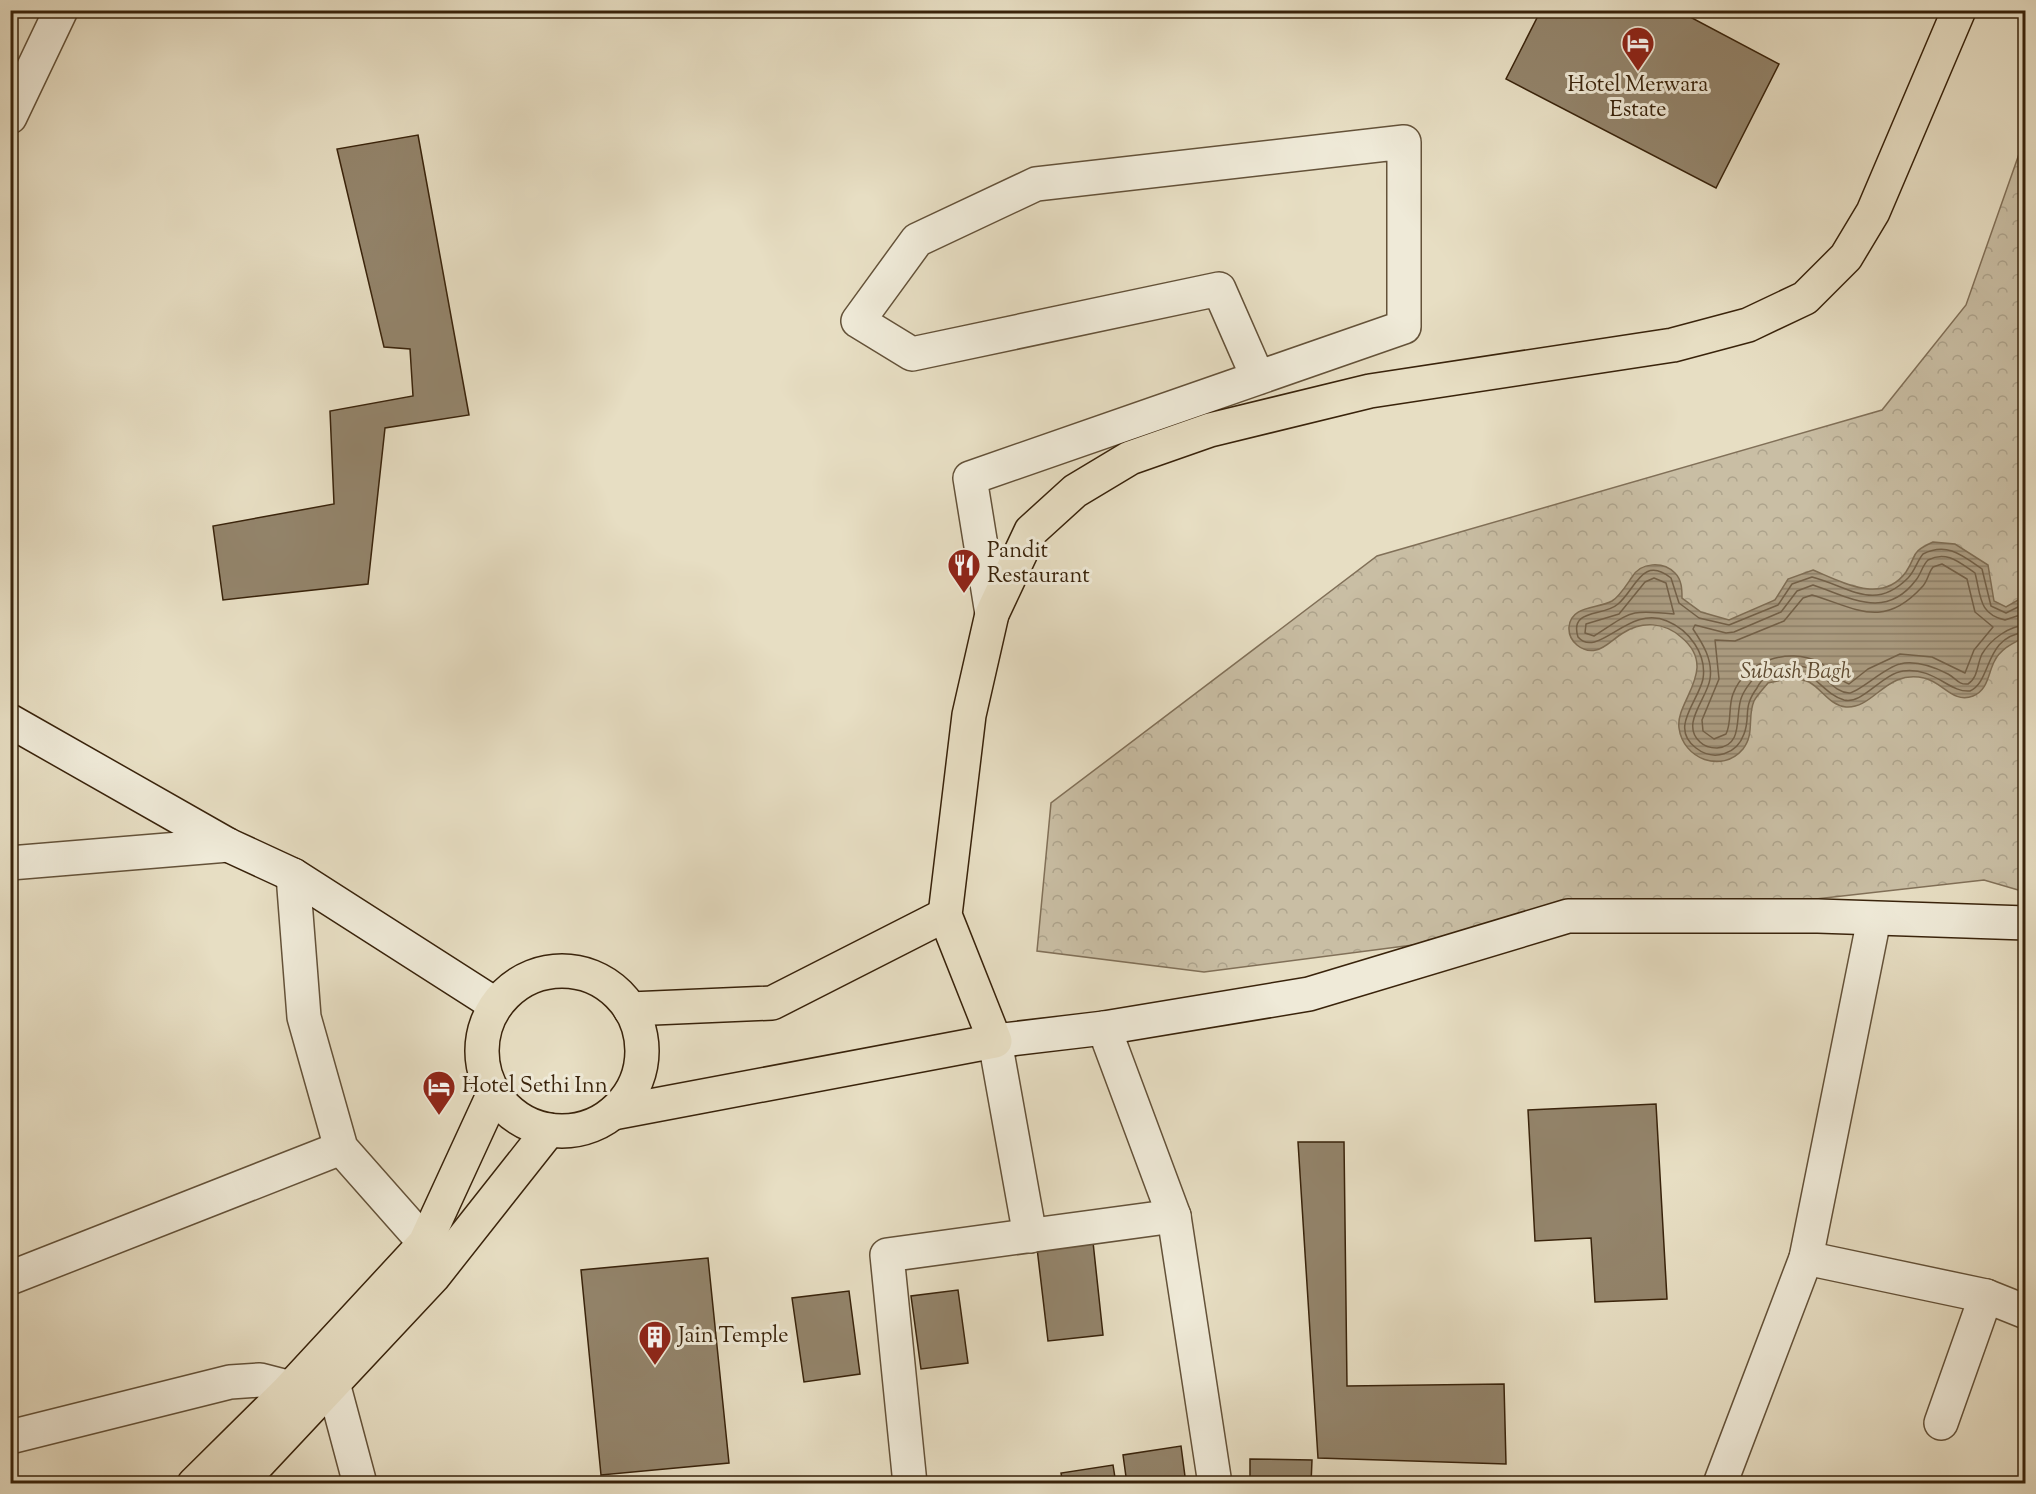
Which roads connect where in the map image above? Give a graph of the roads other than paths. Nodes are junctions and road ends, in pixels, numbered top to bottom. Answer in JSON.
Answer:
{"nodes":[{"id":1,"x":61,"y":10,"type":"edge"},
{"id":2,"x":1959,"y":10,"type":"edge"},
{"id":3,"x":10,"y":117,"type":"edge"},
{"id":4,"x":1257,"y":378,"type":"junction"},
{"id":5,"x":992,"y":614,"type":"junction"},
{"id":6,"x":10,"y":721,"type":"edge"},
{"id":7,"x":228,"y":845,"type":"junction"},
{"id":8,"x":10,"y":863,"type":"edge"},
{"id":9,"x":293,"y":875,"type":"junction"},
{"id":10,"x":945,"y":915,"type":"junction"},
{"id":11,"x":1874,"y":919,"type":"junction"},
{"id":12,"x":2025,"y":923,"type":"edge"},
{"id":13,"x":496,"y":1005,"type":"junction"},
{"id":14,"x":630,"y":1009,"type":"junction"},
{"id":15,"x":1104,"y":1028,"type":"junction"},
{"id":16,"x":995,"y":1041,"type":"junction"},
{"id":17,"x":494,"y":1093,"type":"junction"},
{"id":18,"x":613,"y":1113,"type":"junction"},
{"id":19,"x":549,"y":1130,"type":"junction"},
{"id":20,"x":341,"y":1148,"type":"junction"},
{"id":21,"x":1174,"y":1216,"type":"junction"},
{"id":22,"x":1030,"y":1236,"type":"junction"},
{"id":23,"x":434,"y":1254,"type":"junction"},
{"id":24,"x":1806,"y":1258,"type":"junction"},
{"id":25,"x":10,"y":1278,"type":"edge"},
{"id":26,"x":1986,"y":1296,"type":"junction"},
{"id":27,"x":2025,"y":1312,"type":"edge"},
{"id":28,"x":333,"y":1383,"type":"junction"},
{"id":29,"x":291,"y":1388,"type":"junction"},
{"id":30,"x":1941,"y":1423,"type":"dead end"},
{"id":31,"x":10,"y":1437,"type":"edge"},
{"id":32,"x":194,"y":1484,"type":"edge"},
{"id":33,"x":210,"y":1484,"type":"edge"},
{"id":34,"x":239,"y":1484,"type":"edge"},
{"id":35,"x":360,"y":1484,"type":"edge"},
{"id":36,"x":910,"y":1484,"type":"edge"},
{"id":37,"x":1215,"y":1484,"type":"edge"},
{"id":38,"x":1720,"y":1484,"type":"edge"}],
"edges":[{"from":1,"to":3,"type":"street"},
{"from":2,"to":5,"type":"highway"},
{"from":4,"to":4,"type":"street"},
{"from":4,"to":5,"type":"street"},
{"from":5,"to":10,"type":"highway"},
{"from":6,"to":7,"type":"street"},
{"from":7,"to":8,"type":"street"},
{"from":7,"to":9,"type":"street"},
{"from":9,"to":13,"type":"street"},
{"from":9,"to":20,"type":"street"},
{"from":10,"to":14,"type":"highway"},
{"from":10,"to":16,"type":"highway"},
{"from":11,"to":12,"type":"street"},
{"from":11,"to":15,"type":"street"},
{"from":11,"to":24,"type":"street"},
{"from":13,"to":14,"type":"highway"},
{"from":13,"to":17,"type":"highway"},
{"from":14,"to":18,"type":"highway"},
{"from":15,"to":16,"type":"street"},
{"from":15,"to":21,"type":"street"},
{"from":16,"to":18,"type":"highway"},
{"from":16,"to":22,"type":"street"},
{"from":17,"to":19,"type":"highway"},
{"from":17,"to":23,"type":"highway"},
{"from":18,"to":19,"type":"highway"},
{"from":19,"to":23,"type":"highway"},
{"from":20,"to":23,"type":"street"},
{"from":20,"to":25,"type":"street"},
{"from":21,"to":22,"type":"street"},
{"from":21,"to":37,"type":"street"},
{"from":22,"to":36,"type":"street"},
{"from":23,"to":28,"type":"highway"},
{"from":23,"to":29,"type":"highway"},
{"from":23,"to":33,"type":"highway"},
{"from":24,"to":26,"type":"street"},
{"from":24,"to":38,"type":"street"},
{"from":26,"to":27,"type":"street"},
{"from":26,"to":30,"type":"street"},
{"from":28,"to":34,"type":"highway"},
{"from":28,"to":35,"type":"street"},
{"from":29,"to":31,"type":"street"},
{"from":29,"to":32,"type":"highway"}]}
